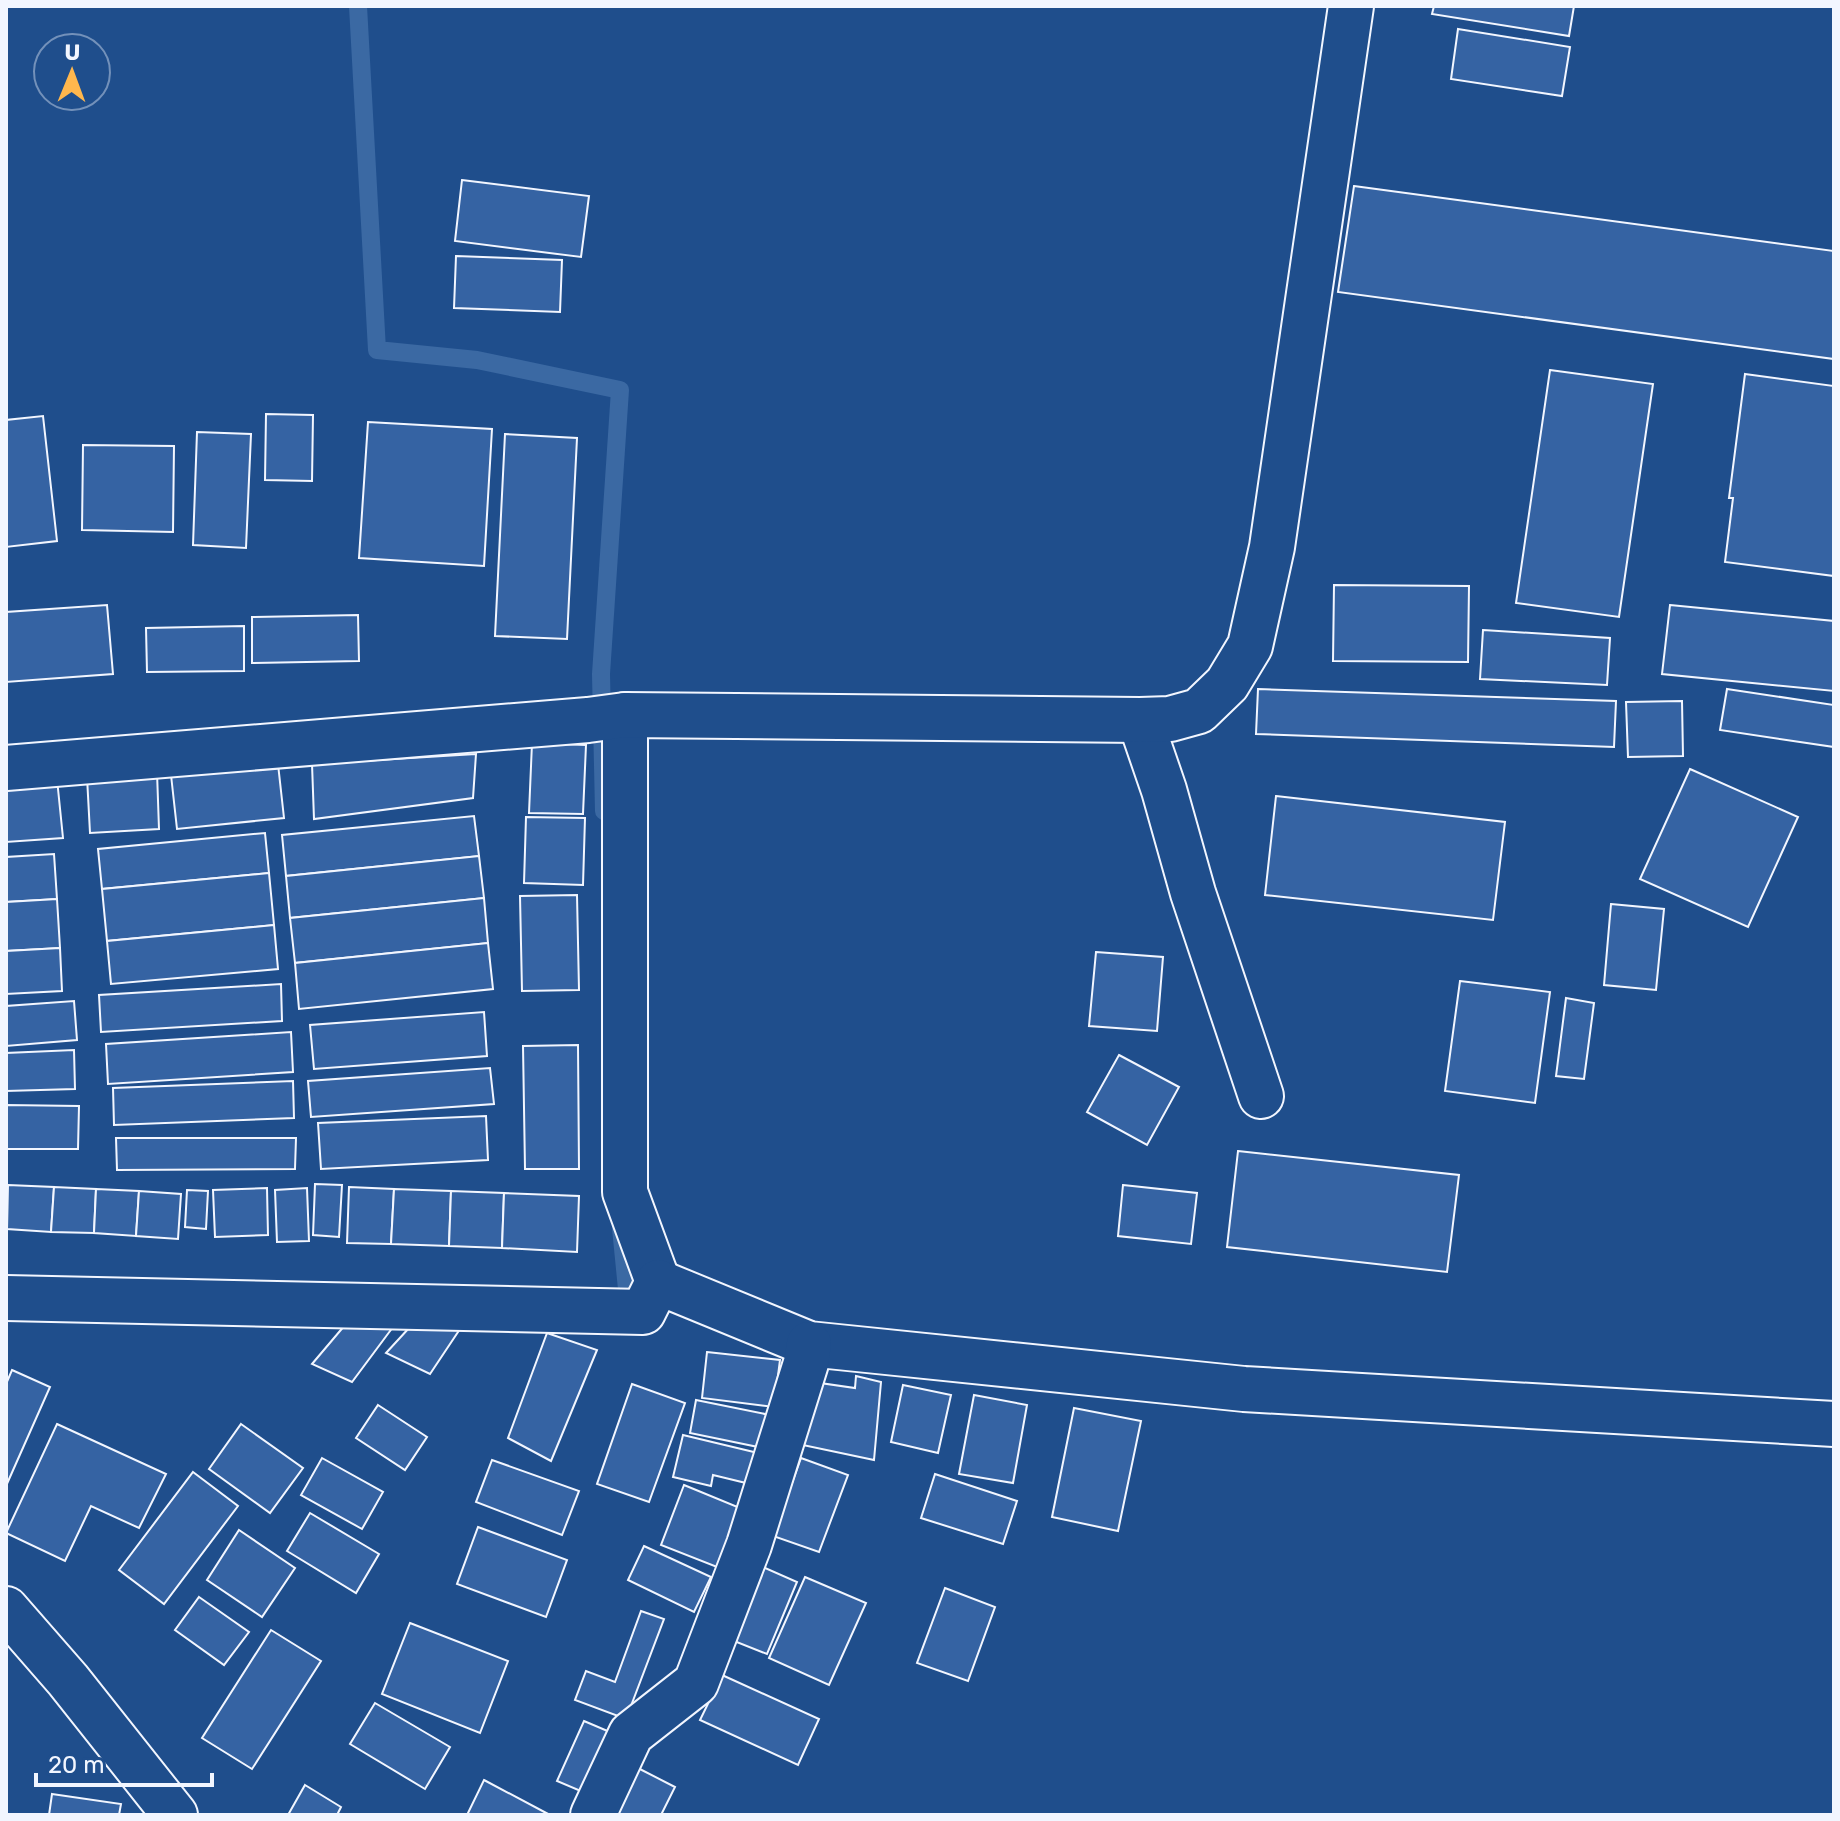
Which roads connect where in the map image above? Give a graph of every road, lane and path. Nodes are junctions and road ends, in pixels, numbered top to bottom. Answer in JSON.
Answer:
{"nodes":[{"id":1,"x":1351,"y":6,"type":"edge"},
{"id":2,"x":608,"y":717,"type":"junction"},
{"id":3,"x":1140,"y":720,"type":"junction"},
{"id":4,"x":6,"y":768,"type":"edge"},
{"id":5,"x":1261,"y":1096,"type":"dead end"},
{"id":6,"x":654,"y":1290,"type":"junction"},
{"id":7,"x":6,"y":1298,"type":"edge"},
{"id":8,"x":807,"y":1353,"type":"junction"},
{"id":9,"x":1834,"y":1424,"type":"edge"},
{"id":10,"x":6,"y":1609,"type":"edge"},
{"id":11,"x":175,"y":1815,"type":"edge"},
{"id":12,"x":593,"y":1815,"type":"edge"}],
"edges":[{"from":1,"to":3,"type":"street"},
{"from":2,"to":3,"type":"street"},
{"from":2,"to":4,"type":"street"},
{"from":2,"to":6,"type":"street"},
{"from":3,"to":5,"type":"street"},
{"from":6,"to":7,"type":"street"},
{"from":6,"to":8,"type":"street"},
{"from":8,"to":9,"type":"street"},
{"from":8,"to":12,"type":"street"},
{"from":10,"to":11,"type":"street"}]}
